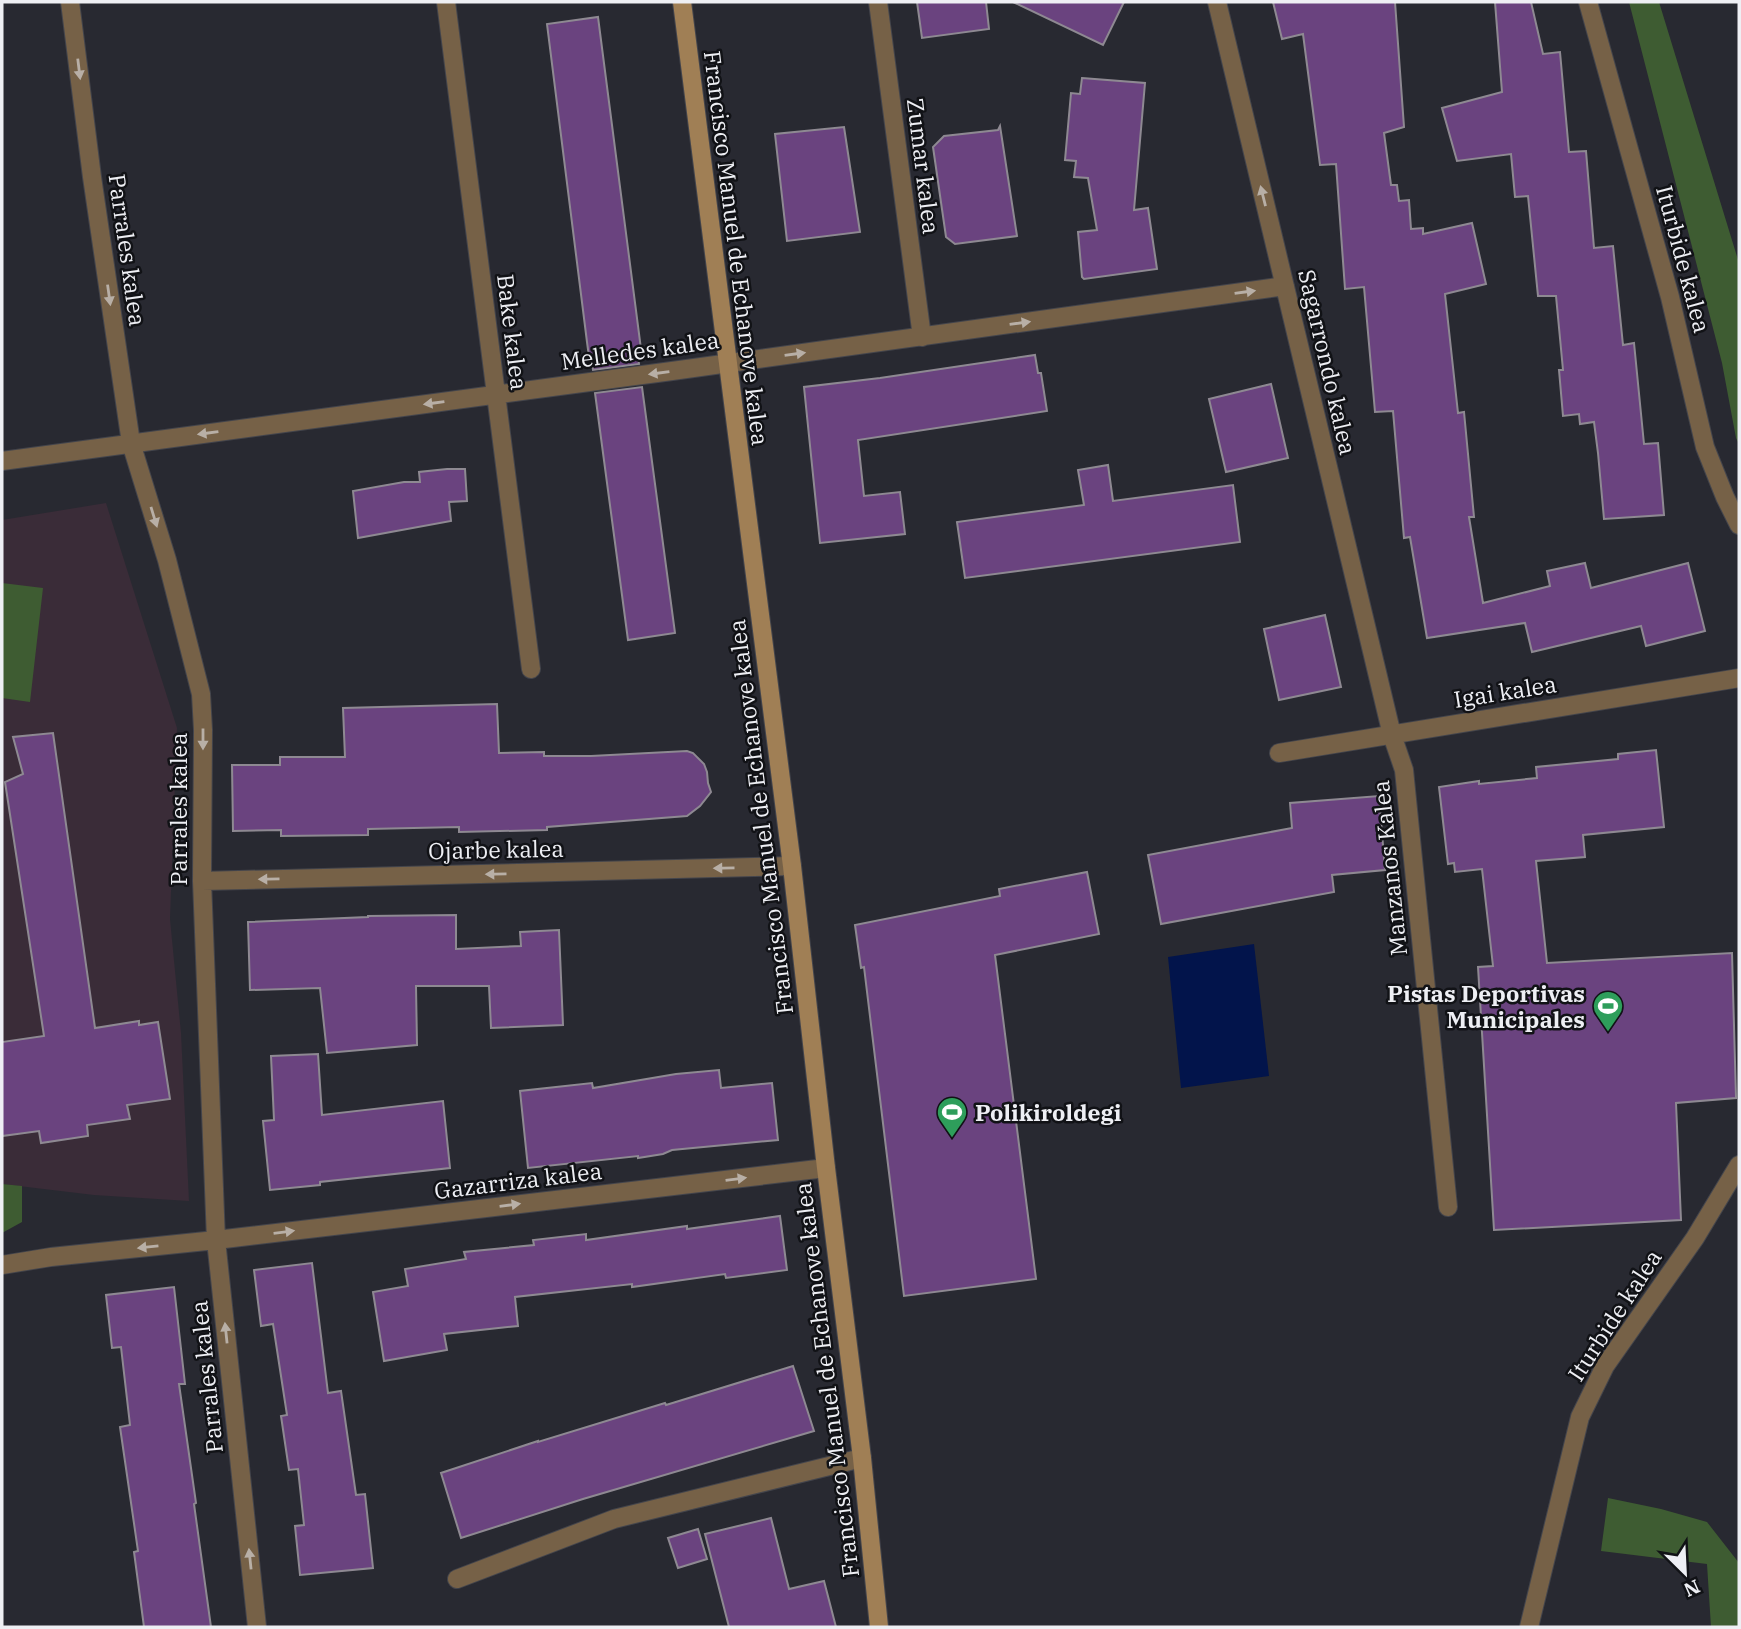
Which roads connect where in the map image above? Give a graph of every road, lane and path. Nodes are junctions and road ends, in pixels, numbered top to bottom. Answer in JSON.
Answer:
{"nodes":[{"id":1,"x":70,"y":2,"type":"edge"},
{"id":2,"x":446,"y":2,"type":"edge"},
{"id":3,"x":682,"y":2,"type":"edge"},
{"id":4,"x":878,"y":2,"type":"edge"},
{"id":5,"x":1217,"y":2,"type":"edge"},
{"id":6,"x":1588,"y":2,"type":"edge"},
{"id":7,"x":1285,"y":286,"type":"junction"},
{"id":8,"x":922,"y":337,"type":"junction"},
{"id":9,"x":727,"y":363,"type":"junction"},
{"id":10,"x":496,"y":395,"type":"junction"},
{"id":11,"x":131,"y":443,"type":"junction"},
{"id":12,"x":2,"y":461,"type":"edge"},
{"id":13,"x":1739,"y":525,"type":"edge"},
{"id":14,"x":531,"y":669,"type":"dead end"},
{"id":15,"x":1739,"y":678,"type":"edge"},
{"id":16,"x":1392,"y":735,"type":"junction"},
{"id":17,"x":1279,"y":753,"type":"dead end"},
{"id":18,"x":792,"y":866,"type":"junction"},
{"id":19,"x":202,"y":881,"type":"junction"},
{"id":20,"x":1739,"y":1165,"type":"edge"},
{"id":21,"x":826,"y":1168,"type":"junction"},
{"id":22,"x":1448,"y":1206,"type":"dead end"},
{"id":23,"x":216,"y":1240,"type":"junction"},
{"id":24,"x":2,"y":1265,"type":"edge"},
{"id":25,"x":862,"y":1458,"type":"junction"},
{"id":26,"x":457,"y":1579,"type":"dead end"},
{"id":27,"x":257,"y":1627,"type":"edge"},
{"id":28,"x":879,"y":1627,"type":"edge"},
{"id":29,"x":1529,"y":1627,"type":"edge"}],
"edges":[{"from":1,"to":11,"type":"street","name":"Parrales kalea","one_way":true},
{"from":2,"to":10,"type":"street","name":"Bake kalea"},
{"from":3,"to":9,"type":"street","name":"Francisco Manuel de Echanove kalea"},
{"from":4,"to":8,"type":"street","name":"Zumar kalea"},
{"from":7,"to":5,"type":"street","name":"Sagarrondo kalea","one_way":true},
{"from":6,"to":13,"type":"street","name":"Iturbide kalea"},
{"from":8,"to":7,"type":"street","name":"Melledes kalea","one_way":true},
{"from":7,"to":16,"type":"street","name":"Sagarrondo kalea"},
{"from":9,"to":8,"type":"street","name":"Melledes kalea","one_way":true},
{"from":9,"to":10,"type":"street","name":"Melledes kalea","one_way":true},
{"from":9,"to":18,"type":"street","name":"Francisco Manuel de Echanove kalea"},
{"from":10,"to":11,"type":"street","name":"Melledes kalea","one_way":true},
{"from":10,"to":14,"type":"street","name":"Bake kalea"},
{"from":11,"to":12,"type":"street","name":"Melledes kalea"},
{"from":11,"to":19,"type":"street","name":"Parrales kalea","one_way":true},
{"from":15,"to":16,"type":"street","name":"Igai kalea"},
{"from":16,"to":17,"type":"street","name":"Igai kalea"},
{"from":16,"to":22,"type":"street","name":"Manzanos Kalea"},
{"from":18,"to":19,"type":"street","name":"Ojarbe kalea","one_way":true},
{"from":18,"to":21,"type":"street","name":"Francisco Manuel de Echanove kalea"},
{"from":19,"to":23,"type":"street","name":"Parrales kalea"},
{"from":20,"to":29,"type":"street","name":"Iturbide kalea"},
{"from":23,"to":21,"type":"street","name":"Gazarriza kalea","one_way":true},
{"from":21,"to":25,"type":"street","name":"Francisco Manuel de Echanove kalea"},
{"from":23,"to":24,"type":"street","name":"Gazarriza kalea","one_way":true},
{"from":27,"to":23,"type":"street","name":"Parrales kalea","one_way":true},
{"from":25,"to":26,"type":"street"},
{"from":25,"to":28,"type":"street","name":"Francisco Manuel de Echanove kalea"}]}
